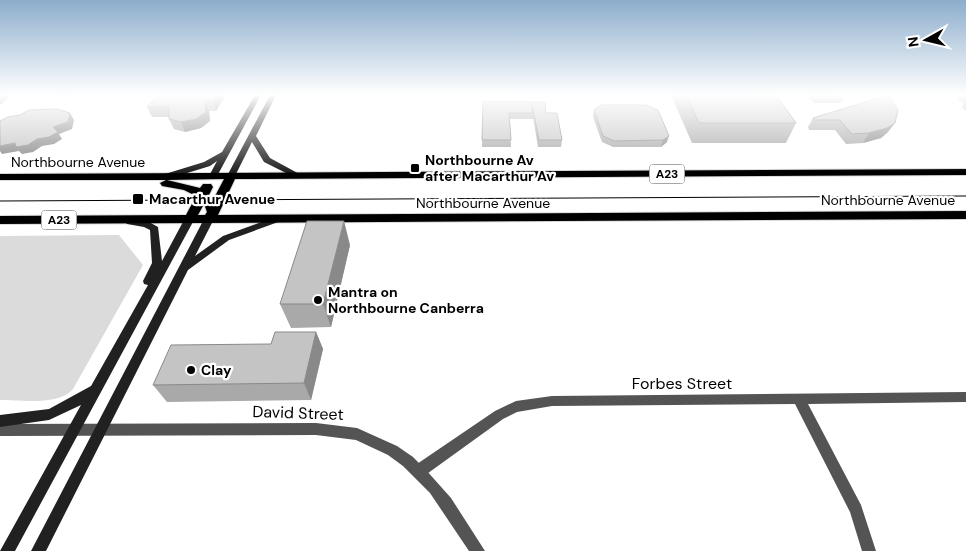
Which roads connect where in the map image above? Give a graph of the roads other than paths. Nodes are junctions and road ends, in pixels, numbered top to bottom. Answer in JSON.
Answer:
{"nodes":[{"id":1,"x":244,"y":121,"type":"edge"},
{"id":2,"x":260,"y":121,"type":"edge"},
{"id":3,"x":252,"y":136,"type":"junction"},
{"id":4,"x":227,"y":151,"type":"junction"},
{"id":5,"x":966,"y":172,"type":"edge"},
{"id":6,"x":165,"y":176,"type":"junction"},
{"id":7,"x":213,"y":176,"type":"junction"},
{"id":8,"x":231,"y":176,"type":"junction"},
{"id":9,"x":300,"y":176,"type":"junction"},
{"id":10,"x":0,"y":177,"type":"edge"},
{"id":11,"x":119,"y":177,"type":"junction"},
{"id":12,"x":203,"y":194,"type":"junction"},
{"id":13,"x":966,"y":215,"type":"edge"},
{"id":14,"x":211,"y":216,"type":"junction"},
{"id":15,"x":278,"y":219,"type":"junction"},
{"id":16,"x":0,"y":220,"type":"edge"},
{"id":17,"x":118,"y":220,"type":"junction"},
{"id":18,"x":189,"y":220,"type":"junction"},
{"id":19,"x":183,"y":270,"type":"junction"},
{"id":20,"x":136,"y":315,"type":"junction"},
{"id":21,"x":95,"y":390,"type":"junction"},
{"id":22,"x":966,"y":397,"type":"edge"},
{"id":23,"x":799,"y":399,"type":"junction"},
{"id":24,"x":0,"y":421,"type":"edge"},
{"id":25,"x":74,"y":429,"type":"junction"},
{"id":26,"x":99,"y":429,"type":"junction"},
{"id":27,"x":0,"y":430,"type":"edge"},
{"id":28,"x":419,"y":471,"type":"junction"},
{"id":29,"x":7,"y":551,"type":"edge"},
{"id":30,"x":38,"y":551,"type":"edge"},
{"id":31,"x":478,"y":551,"type":"edge"},
{"id":32,"x":869,"y":551,"type":"edge"}],
"edges":[{"from":1,"to":4,"type":"main road"},
{"from":2,"to":3,"type":"main road"},
{"from":3,"to":8,"type":"main road"},
{"from":3,"to":9,"type":"main road"},
{"from":4,"to":6,"type":"main road"},
{"from":4,"to":7,"type":"main road"},
{"from":5,"to":9,"type":"highway","name":"Northbourne Avenue","number":"A23"},
{"from":6,"to":7,"type":"highway","name":"Northbourne Avenue","number":"A23"},
{"from":6,"to":11,"type":"highway","name":"Northbourne Avenue","number":"A23"},
{"from":7,"to":8,"type":"highway","name":"Northbourne Avenue","number":"A23"},
{"from":7,"to":12,"type":"highway"},
{"from":8,"to":9,"type":"highway","name":"Northbourne Avenue","number":"A23"},
{"from":8,"to":14,"type":"highway"},
{"from":10,"to":11,"type":"highway","name":"Northbourne Avenue","number":"A23"},
{"from":11,"to":12,"type":"highway"},
{"from":12,"to":14,"type":"highway"},
{"from":12,"to":18,"type":"highway"},
{"from":13,"to":15,"type":"highway","name":"Northbourne Avenue","number":"A23"},
{"from":14,"to":15,"type":"highway","name":"Northbourne Avenue","number":"A23"},
{"from":14,"to":18,"type":"highway","name":"Northbourne Avenue","number":"A23"},
{"from":14,"to":19,"type":"main road"},
{"from":15,"to":19,"type":"main road"},
{"from":16,"to":17,"type":"highway","name":"Northbourne Avenue","number":"A23"},
{"from":17,"to":18,"type":"highway","name":"Northbourne Avenue","number":"A23"},
{"from":17,"to":20,"type":"main road"},
{"from":18,"to":20,"type":"main road"},
{"from":19,"to":26,"type":"main road"},
{"from":20,"to":21,"type":"main road"},
{"from":21,"to":24,"type":"main road"},
{"from":21,"to":25,"type":"main road"},
{"from":22,"to":23,"type":"street","name":"Forbes Street"},
{"from":23,"to":28,"type":"street","name":"Forbes Street"},
{"from":23,"to":32,"type":"street"},
{"from":25,"to":26,"type":"street","name":"David Street"},
{"from":25,"to":27,"type":"street","name":"David Street"},
{"from":25,"to":29,"type":"main road"},
{"from":26,"to":28,"type":"street","name":"David Street"},
{"from":26,"to":30,"type":"main road"},
{"from":28,"to":31,"type":"street","name":"David Street"}]}
